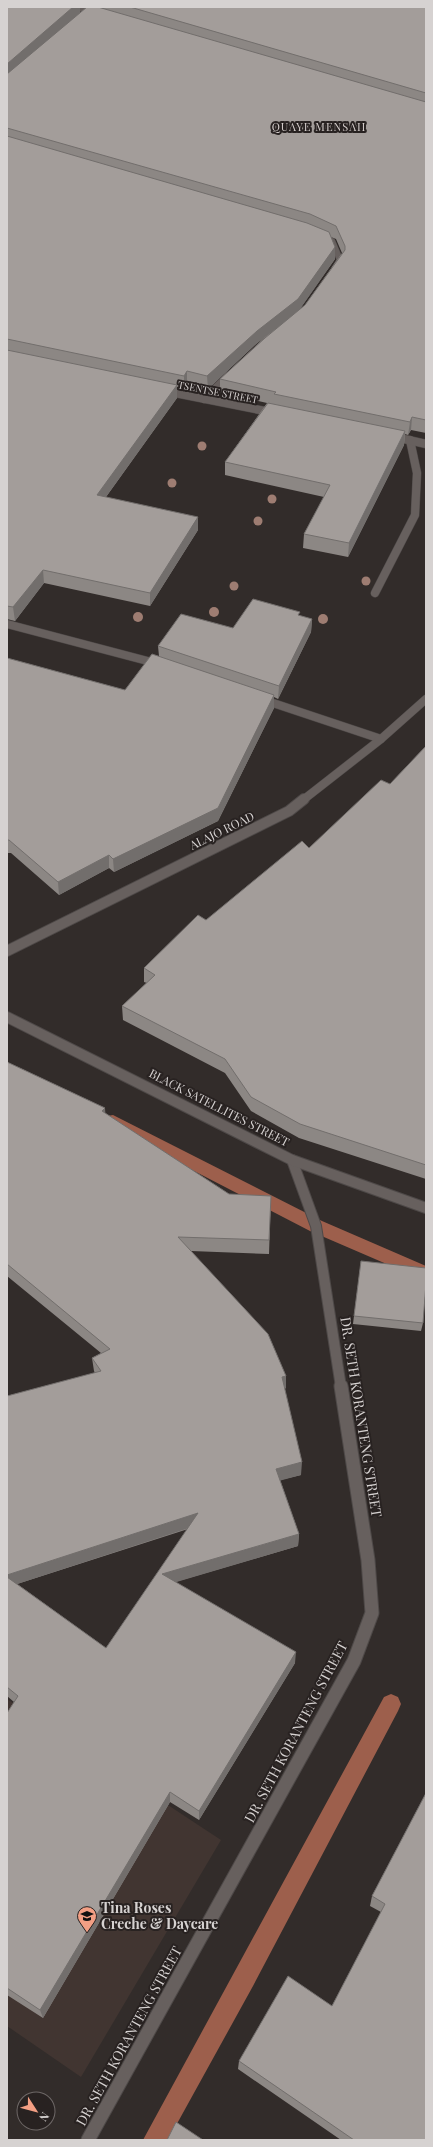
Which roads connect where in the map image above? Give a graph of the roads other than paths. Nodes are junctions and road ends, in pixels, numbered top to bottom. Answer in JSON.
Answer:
{"nodes":[{"id":1,"x":76,"y":7,"type":"edge"},
{"id":2,"x":89,"y":11,"type":"junction"},
{"id":3,"x":104,"y":15,"type":"edge"},
{"id":4,"x":83,"y":16,"type":"edge"},
{"id":5,"x":320,"y":236,"type":"edge"},
{"id":6,"x":332,"y":272,"type":"edge"},
{"id":7,"x":236,"y":369,"type":"edge"},
{"id":8,"x":158,"y":390,"type":"edge"},
{"id":9,"x":204,"y":399,"type":"junction"},
{"id":10,"x":280,"y":414,"type":"edge"},
{"id":11,"x":387,"y":435,"type":"edge"},
{"id":12,"x":410,"y":440,"type":"junction"},
{"id":13,"x":426,"y":444,"type":"edge"},
{"id":14,"x":376,"y":593,"type":"dead end"},
{"id":15,"x":7,"y":624,"type":"edge"},
{"id":16,"x":166,"y":666,"type":"edge"},
{"id":17,"x":255,"y":697,"type":"edge"},
{"id":18,"x":426,"y":698,"type":"edge"},
{"id":19,"x":381,"y":739,"type":"junction"},
{"id":20,"x":7,"y":951,"type":"edge"},
{"id":21,"x":7,"y":1017,"type":"edge"},
{"id":22,"x":292,"y":1160,"type":"junction"},
{"id":23,"x":426,"y":1208,"type":"edge"},
{"id":24,"x":88,"y":2140,"type":"edge"}],
"edges":[{"from":1,"to":2,"type":"street"},
{"from":2,"to":3,"type":"street"},
{"from":2,"to":4,"type":"street"},
{"from":5,"to":6,"type":"street"},
{"from":7,"to":9,"type":"street"},
{"from":8,"to":9,"type":"street","name":"TSENTSE STREET"},
{"from":9,"to":10,"type":"street","name":"TSENTSE STREET"},
{"from":11,"to":12,"type":"street"},
{"from":12,"to":13,"type":"street"},
{"from":12,"to":14,"type":"street"},
{"from":15,"to":16,"type":"street"},
{"from":17,"to":19,"type":"street"},
{"from":18,"to":19,"type":"street","name":"ALAJO ROAD"},
{"from":19,"to":20,"type":"street","name":"ALAJO ROAD"},
{"from":21,"to":22,"type":"street","name":"BLACK SATELLITES STREET"},
{"from":22,"to":23,"type":"street","name":"BLACK SATELLITES STREET"},
{"from":22,"to":24,"type":"street","name":"DR. SETH KORANTENG STREET"}]}
